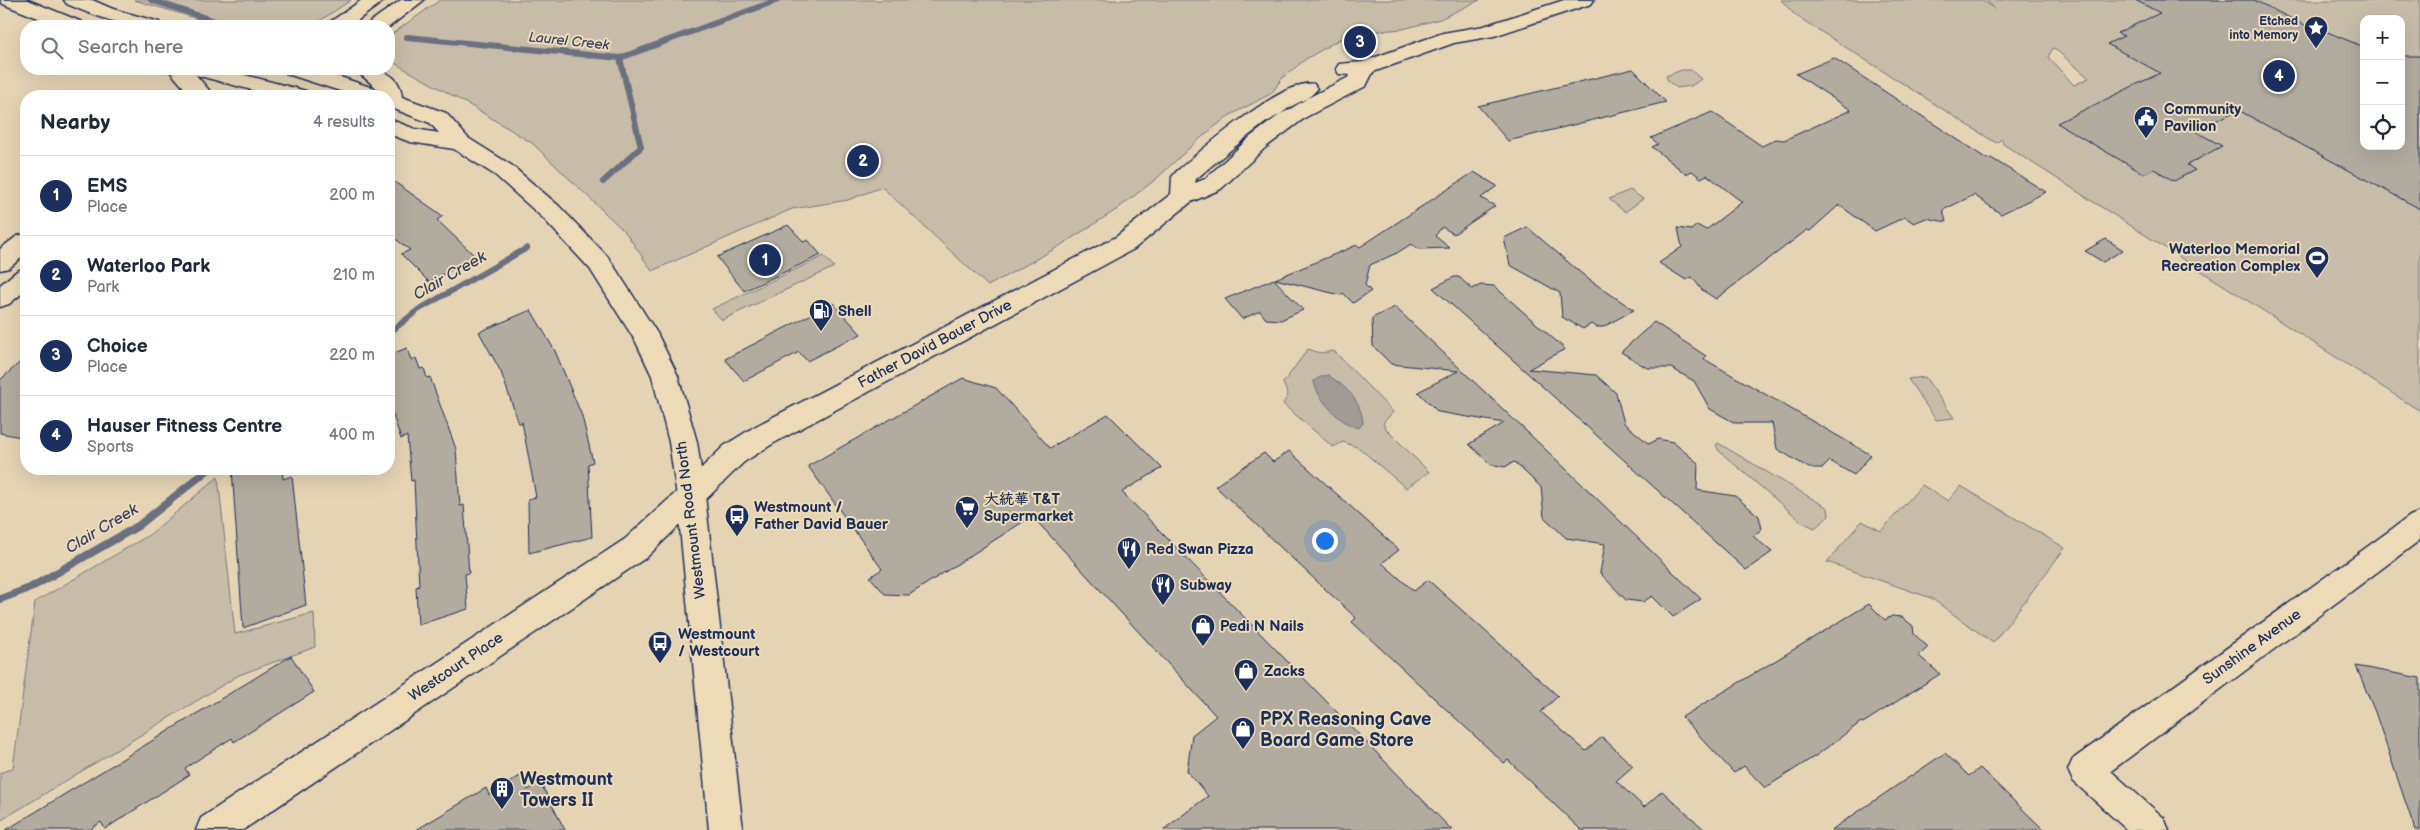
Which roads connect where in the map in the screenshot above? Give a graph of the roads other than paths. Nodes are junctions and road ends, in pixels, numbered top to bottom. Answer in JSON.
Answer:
{"nodes":[{"id":1,"x":10,"y":0,"type":"edge"},
{"id":2,"x":74,"y":0,"type":"edge"},
{"id":3,"x":375,"y":0,"type":"edge"},
{"id":4,"x":414,"y":0,"type":"edge"},
{"id":5,"x":1534,"y":0,"type":"edge"},
{"id":6,"x":1584,"y":0,"type":"edge"},
{"id":7,"x":60,"y":20,"type":"edge"},
{"id":8,"x":131,"y":20,"type":"edge"},
{"id":9,"x":346,"y":20,"type":"edge"},
{"id":10,"x":386,"y":20,"type":"edge"},
{"id":11,"x":1450,"y":37,"type":"junction"},
{"id":12,"x":184,"y":75,"type":"edge"},
{"id":13,"x":222,"y":75,"type":"edge"},
{"id":14,"x":266,"y":75,"type":"edge"},
{"id":15,"x":302,"y":75,"type":"edge"},
{"id":16,"x":320,"y":75,"type":"edge"},
{"id":17,"x":374,"y":75,"type":"edge"},
{"id":18,"x":253,"y":83,"type":"junction"},
{"id":19,"x":198,"y":90,"type":"edge"},
{"id":20,"x":242,"y":90,"type":"edge"},
{"id":21,"x":271,"y":90,"type":"edge"},
{"id":22,"x":289,"y":90,"type":"edge"},
{"id":23,"x":361,"y":90,"type":"edge"},
{"id":24,"x":388,"y":90,"type":"edge"},
{"id":25,"x":395,"y":103,"type":"edge"},
{"id":26,"x":395,"y":129,"type":"edge"},
{"id":27,"x":460,"y":143,"type":"junction"},
{"id":28,"x":20,"y":247,"type":"edge"},
{"id":29,"x":0,"y":262,"type":"edge"},
{"id":30,"x":20,"y":282,"type":"edge"},
{"id":31,"x":0,"y":298,"type":"edge"},
{"id":32,"x":691,"y":496,"type":"junction"},
{"id":33,"x":2420,"y":524,"type":"edge"},
{"id":34,"x":212,"y":830,"type":"edge"},
{"id":35,"x":726,"y":830,"type":"edge"},
{"id":36,"x":2152,"y":830,"type":"edge"}],
"edges":[{"from":1,"to":7,"type":"street"},
{"from":2,"to":8,"type":"street"},
{"from":3,"to":9,"type":"street"},
{"from":4,"to":10,"type":"street"},
{"from":5,"to":11,"type":"street","name":"Father David Bauer Drive"},
{"from":6,"to":11,"type":"street","name":"Father David Bauer Drive"},
{"from":11,"to":32,"type":"street","name":"Father David Bauer Drive"},
{"from":12,"to":19,"type":"street"},
{"from":13,"to":18,"type":"street"},
{"from":14,"to":18,"type":"street"},
{"from":15,"to":22,"type":"street"},
{"from":16,"to":23,"type":"street","name":"Westmount Road North"},
{"from":17,"to":24,"type":"street"},
{"from":18,"to":20,"type":"street"},
{"from":18,"to":21,"type":"street"},
{"from":25,"to":27,"type":"street","name":"Westmount Road North"},
{"from":26,"to":27,"type":"street","name":"Westmount Road North"},
{"from":27,"to":32,"type":"street","name":"Westmount Road North"},
{"from":28,"to":29,"type":"street"},
{"from":30,"to":31,"type":"street"},
{"from":32,"to":34,"type":"street","name":"Westcourt Place"},
{"from":32,"to":35,"type":"street","name":"Westmount Road North"},
{"from":33,"to":36,"type":"street","name":"Sunshine Avenue"}]}
